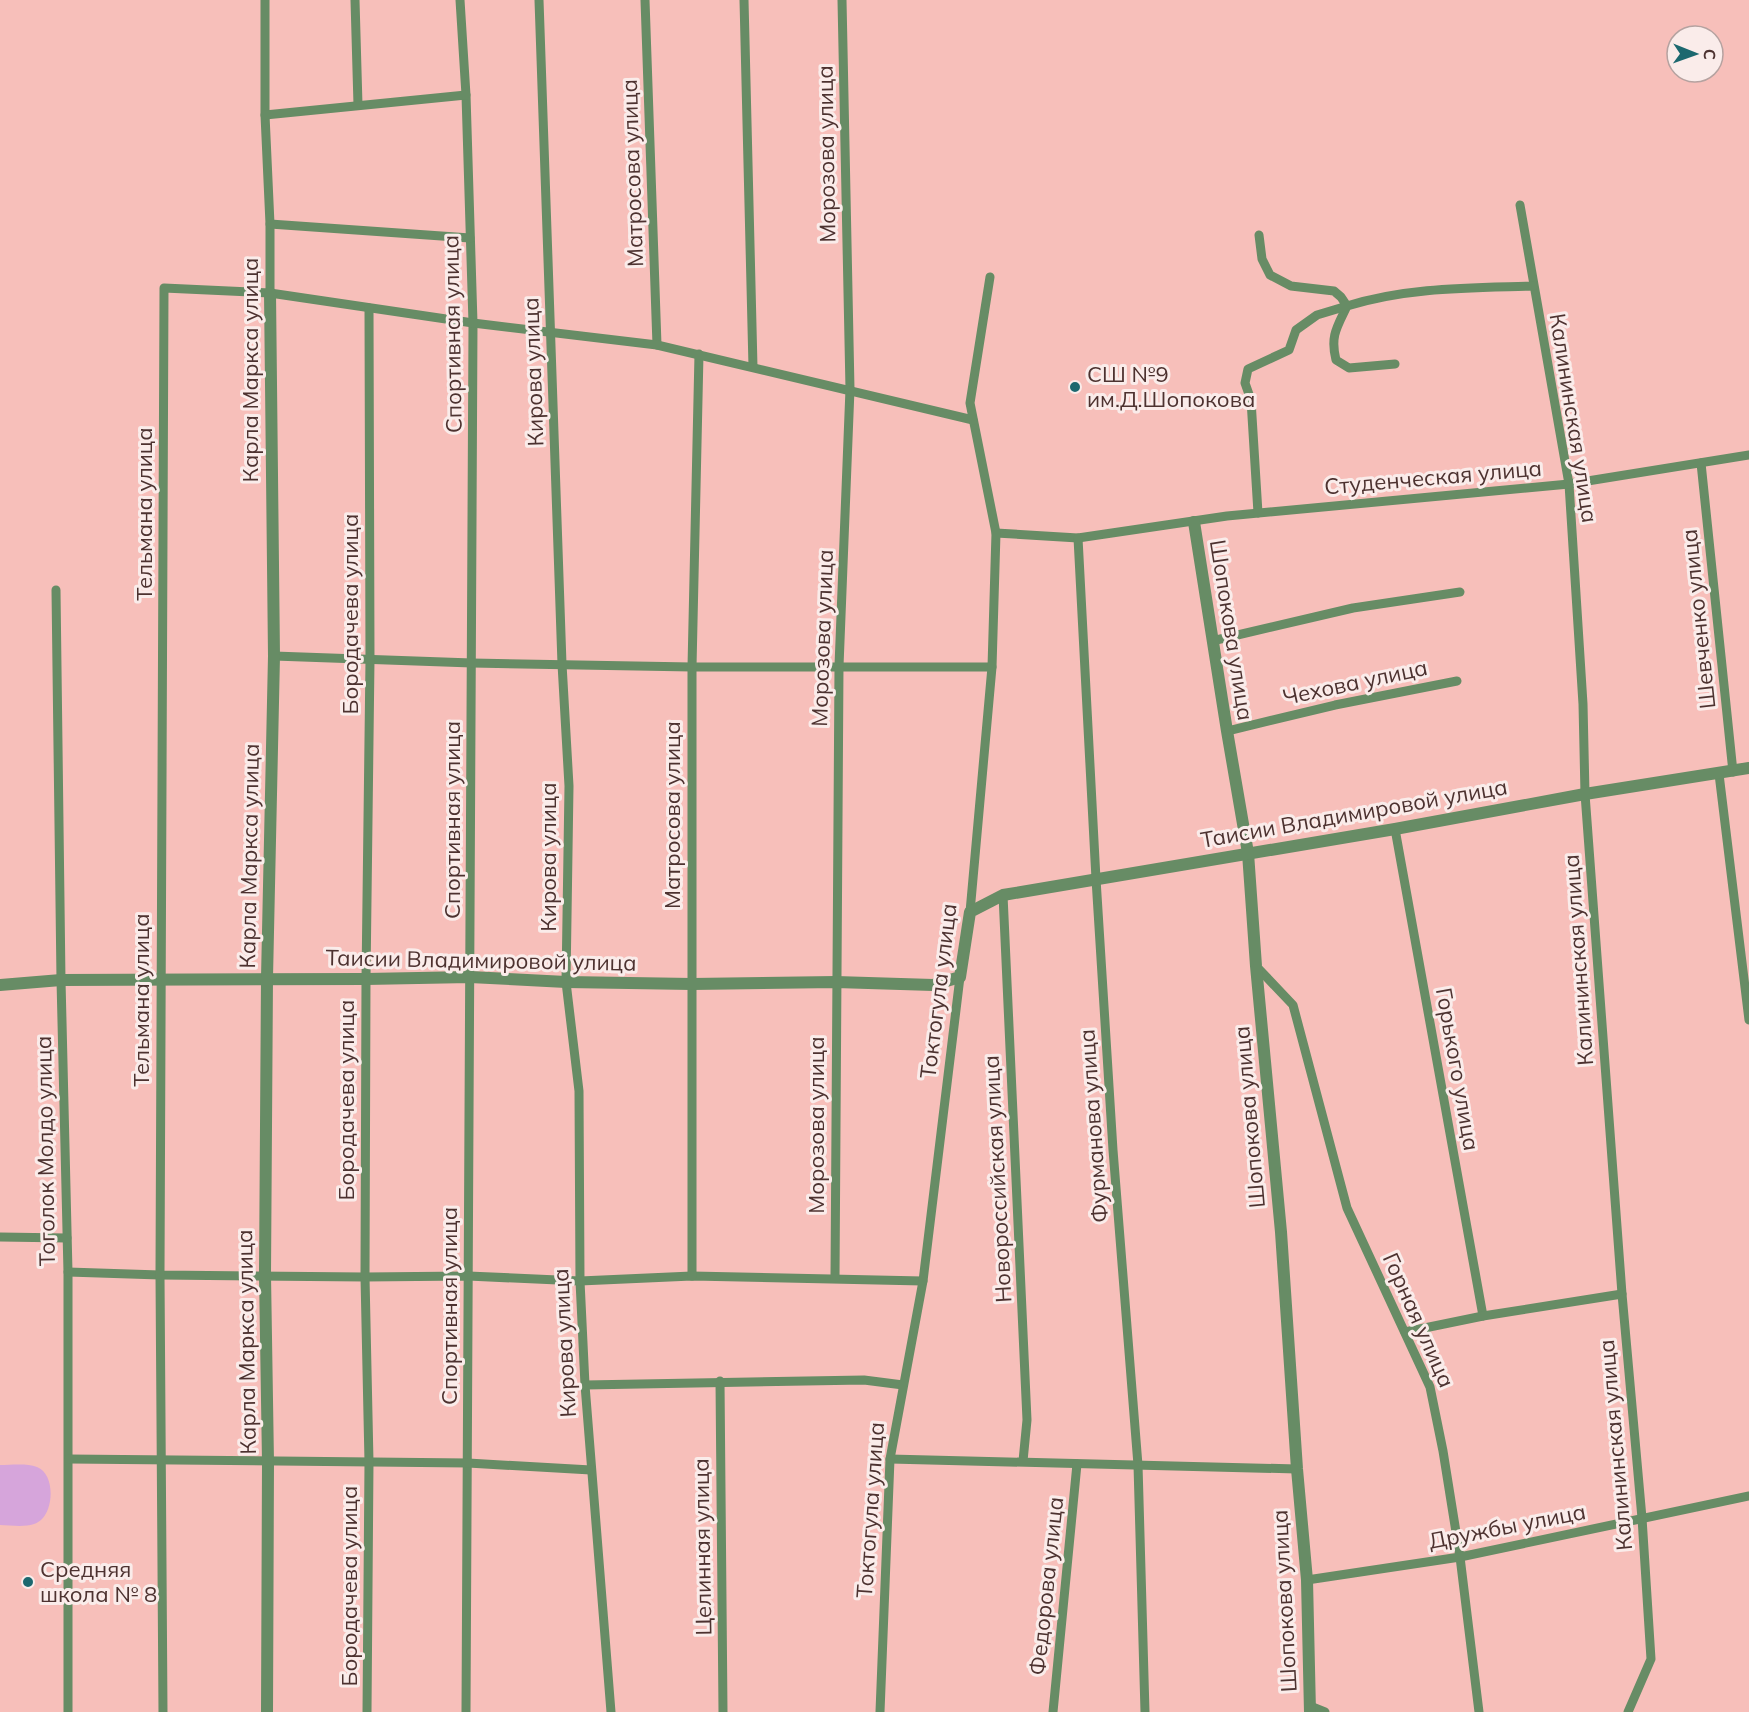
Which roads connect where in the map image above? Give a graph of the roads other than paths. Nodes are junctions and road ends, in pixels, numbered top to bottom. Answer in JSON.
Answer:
{"nodes":[{"id":1,"x":265,"y":0,"type":"edge"},
{"id":2,"x":355,"y":0,"type":"edge"},
{"id":3,"x":460,"y":0,"type":"edge"},
{"id":4,"x":539,"y":0,"type":"edge"},
{"id":5,"x":645,"y":0,"type":"edge"},
{"id":6,"x":744,"y":0,"type":"edge"},
{"id":7,"x":842,"y":0,"type":"edge"},
{"id":8,"x":466,"y":95,"type":"junction"},
{"id":9,"x":358,"y":105,"type":"junction"},
{"id":10,"x":265,"y":114,"type":"junction"},
{"id":11,"x":1520,"y":205,"type":"dead end"},
{"id":12,"x":270,"y":224,"type":"junction"},
{"id":13,"x":1259,"y":235,"type":"dead end"},
{"id":14,"x":470,"y":238,"type":"junction"},
{"id":15,"x":990,"y":277,"type":"dead end"},
{"id":16,"x":1533,"y":286,"type":"junction"},
{"id":17,"x":270,"y":293,"type":"junction"},
{"id":18,"x":1347,"y":306,"type":"junction"},
{"id":19,"x":369,"y":308,"type":"junction"},
{"id":20,"x":473,"y":323,"type":"junction"},
{"id":21,"x":552,"y":333,"type":"junction"},
{"id":22,"x":657,"y":345,"type":"junction"},
{"id":23,"x":699,"y":354,"type":"junction"},
{"id":24,"x":1395,"y":364,"type":"dead end"},
{"id":25,"x":753,"y":367,"type":"junction"},
{"id":26,"x":850,"y":389,"type":"junction"},
{"id":27,"x":973,"y":420,"type":"junction"},
{"id":28,"x":1749,"y":454,"type":"edge"},
{"id":29,"x":1701,"y":463,"type":"junction"},
{"id":30,"x":1569,"y":484,"type":"junction"},
{"id":31,"x":1258,"y":513,"type":"junction"},
{"id":32,"x":1194,"y":522,"type":"junction"},
{"id":33,"x":996,"y":533,"type":"junction"},
{"id":34,"x":1078,"y":538,"type":"junction"},
{"id":35,"x":56,"y":590,"type":"dead end"},
{"id":36,"x":1460,"y":592,"type":"dead end"},
{"id":37,"x":1212,"y":641,"type":"junction"},
{"id":38,"x":274,"y":656,"type":"junction"},
{"id":39,"x":370,"y":660,"type":"junction"},
{"id":40,"x":472,"y":663,"type":"junction"},
{"id":41,"x":562,"y":664,"type":"junction"},
{"id":42,"x":839,"y":666,"type":"junction"},
{"id":43,"x":692,"y":667,"type":"junction"},
{"id":44,"x":992,"y":667,"type":"junction"},
{"id":45,"x":1457,"y":681,"type":"dead end"},
{"id":46,"x":1227,"y":731,"type":"junction"},
{"id":47,"x":1749,"y":768,"type":"edge"},
{"id":48,"x":1733,"y":772,"type":"junction"},
{"id":49,"x":1719,"y":774,"type":"junction"},
{"id":50,"x":1585,"y":794,"type":"junction"},
{"id":51,"x":1395,"y":829,"type":"junction"},
{"id":52,"x":1248,"y":853,"type":"junction"},
{"id":53,"x":1096,"y":879,"type":"junction"},
{"id":54,"x":1003,"y":895,"type":"junction"},
{"id":55,"x":970,"y":912,"type":"junction"},
{"id":56,"x":1256,"y":966,"type":"junction"},
{"id":57,"x":470,"y":977,"type":"junction"},
{"id":58,"x":960,"y":977,"type":"junction"},
{"id":59,"x":161,"y":978,"type":"junction"},
{"id":60,"x":267,"y":978,"type":"junction"},
{"id":61,"x":61,"y":980,"type":"junction"},
{"id":62,"x":366,"y":980,"type":"junction"},
{"id":63,"x":566,"y":982,"type":"junction"},
{"id":64,"x":836,"y":982,"type":"junction"},
{"id":65,"x":692,"y":984,"type":"junction"},
{"id":66,"x":0,"y":985,"type":"edge"},
{"id":67,"x":1749,"y":1020,"type":"edge"},
{"id":68,"x":0,"y":1237,"type":"edge"},
{"id":69,"x":67,"y":1238,"type":"junction"},
{"id":70,"x":68,"y":1272,"type":"junction"},
{"id":71,"x":160,"y":1275,"type":"junction"},
{"id":72,"x":265,"y":1275,"type":"junction"},
{"id":73,"x":468,"y":1276,"type":"junction"},
{"id":74,"x":692,"y":1276,"type":"junction"},
{"id":75,"x":365,"y":1277,"type":"junction"},
{"id":76,"x":835,"y":1278,"type":"junction"},
{"id":77,"x":580,"y":1281,"type":"junction"},
{"id":78,"x":923,"y":1281,"type":"junction"},
{"id":79,"x":1622,"y":1294,"type":"junction"},
{"id":80,"x":1483,"y":1316,"type":"junction"},
{"id":81,"x":1405,"y":1332,"type":"junction"},
{"id":82,"x":720,"y":1382,"type":"junction"},
{"id":83,"x":585,"y":1385,"type":"junction"},
{"id":84,"x":903,"y":1385,"type":"junction"},
{"id":85,"x":890,"y":1459,"type":"junction"},
{"id":86,"x":69,"y":1460,"type":"junction"},
{"id":87,"x":163,"y":1461,"type":"junction"},
{"id":88,"x":1023,"y":1461,"type":"junction"},
{"id":89,"x":268,"y":1462,"type":"junction"},
{"id":90,"x":369,"y":1462,"type":"junction"},
{"id":91,"x":468,"y":1462,"type":"junction"},
{"id":92,"x":1077,"y":1464,"type":"junction"},
{"id":93,"x":1138,"y":1465,"type":"junction"},
{"id":94,"x":1297,"y":1469,"type":"junction"},
{"id":95,"x":591,"y":1470,"type":"junction"},
{"id":96,"x":1749,"y":1496,"type":"edge"},
{"id":97,"x":1642,"y":1518,"type":"junction"},
{"id":98,"x":1460,"y":1557,"type":"junction"},
{"id":99,"x":1307,"y":1580,"type":"junction"},
{"id":100,"x":1310,"y":1709,"type":"edge"},
{"id":101,"x":68,"y":1712,"type":"edge"},
{"id":102,"x":164,"y":1712,"type":"edge"},
{"id":103,"x":267,"y":1712,"type":"edge"},
{"id":104,"x":367,"y":1712,"type":"edge"},
{"id":105,"x":466,"y":1712,"type":"edge"},
{"id":106,"x":611,"y":1712,"type":"edge"},
{"id":107,"x":723,"y":1712,"type":"edge"},
{"id":108,"x":880,"y":1712,"type":"edge"},
{"id":109,"x":1053,"y":1712,"type":"edge"},
{"id":110,"x":1145,"y":1712,"type":"edge"},
{"id":111,"x":1325,"y":1712,"type":"edge"},
{"id":112,"x":1479,"y":1712,"type":"edge"},
{"id":113,"x":1628,"y":1712,"type":"edge"}],
"edges":[{"from":1,"to":10,"type":"street","name":"Карла Маркса улица"},
{"from":2,"to":9,"type":"street"},
{"from":3,"to":8,"type":"street","name":"Спортивная улица"},
{"from":4,"to":21,"type":"street","name":"Кирова улица"},
{"from":5,"to":22,"type":"street","name":"Матросова улица"},
{"from":6,"to":25,"type":"street"},
{"from":7,"to":26,"type":"street","name":"Морозова улица"},
{"from":8,"to":9,"type":"street"},
{"from":8,"to":14,"type":"street","name":"Спортивная улица"},
{"from":9,"to":10,"type":"street"},
{"from":10,"to":12,"type":"street","name":"Карла Маркса улица"},
{"from":11,"to":16,"type":"street","name":"Калининская улица"},
{"from":12,"to":14,"type":"street"},
{"from":12,"to":17,"type":"street","name":"Карла Маркса улица"},
{"from":13,"to":18,"type":"street"},
{"from":14,"to":20,"type":"street","name":"Спортивная улица"},
{"from":15,"to":27,"type":"street","name":"Токтогула улица"},
{"from":16,"to":18,"type":"street"},
{"from":16,"to":30,"type":"street","name":"Калининская улица"},
{"from":17,"to":19,"type":"street"},
{"from":17,"to":38,"type":"street","name":"Карла Маркса улица"},
{"from":17,"to":59,"type":"street","name":"Тельмана улица"},
{"from":18,"to":24,"type":"street"},
{"from":18,"to":31,"type":"street"},
{"from":19,"to":20,"type":"street"},
{"from":19,"to":39,"type":"street","name":"Бородачева улица"},
{"from":20,"to":21,"type":"street"},
{"from":20,"to":40,"type":"street","name":"Спортивная улица"},
{"from":21,"to":22,"type":"street"},
{"from":21,"to":41,"type":"street","name":"Кирова улица"},
{"from":22,"to":23,"type":"street"},
{"from":23,"to":25,"type":"street"},
{"from":23,"to":43,"type":"street","name":"Матросова улица"},
{"from":25,"to":26,"type":"street"},
{"from":26,"to":27,"type":"street"},
{"from":26,"to":42,"type":"street","name":"Морозова улица"},
{"from":27,"to":33,"type":"street","name":"Токтогула улица"},
{"from":28,"to":29,"type":"street","name":"Студенческая улица"},
{"from":29,"to":30,"type":"street","name":"Студенческая улица"},
{"from":29,"to":48,"type":"street","name":"Шевченко улица"},
{"from":30,"to":31,"type":"street","name":"Студенческая улица"},
{"from":30,"to":50,"type":"street","name":"Калининская улица"},
{"from":31,"to":32,"type":"street","name":"Студенческая улица"},
{"from":32,"to":34,"type":"street"},
{"from":32,"to":37,"type":"street","name":"Шопокова улица"},
{"from":33,"to":34,"type":"street"},
{"from":33,"to":44,"type":"street","name":"Токтогула улица"},
{"from":34,"to":53,"type":"street","name":"Фурманова улица"},
{"from":35,"to":61,"type":"street","name":"Тоголок Молдо улица"},
{"from":36,"to":37,"type":"street"},
{"from":37,"to":46,"type":"street","name":"Шопокова улица"},
{"from":38,"to":39,"type":"street"},
{"from":38,"to":60,"type":"street","name":"Карла Маркса улица"},
{"from":39,"to":40,"type":"street"},
{"from":39,"to":62,"type":"street","name":"Бородачева улица"},
{"from":40,"to":41,"type":"street"},
{"from":40,"to":57,"type":"street","name":"Спортивная улица"},
{"from":41,"to":43,"type":"street"},
{"from":41,"to":63,"type":"street","name":"Кирова улица"},
{"from":42,"to":43,"type":"street"},
{"from":42,"to":44,"type":"street"},
{"from":42,"to":64,"type":"street","name":"Морозова улица"},
{"from":43,"to":65,"type":"street","name":"Матросова улица"},
{"from":44,"to":55,"type":"street","name":"Токтогула улица"},
{"from":45,"to":46,"type":"street","name":"Чехова улица"},
{"from":46,"to":52,"type":"street","name":"Шопокова улица"},
{"from":47,"to":48,"type":"street","name":"Таисии Владимировой улица"},
{"from":48,"to":49,"type":"street","name":"Таисии Владимировой улица"},
{"from":49,"to":50,"type":"street","name":"Таисии Владимировой улица"},
{"from":49,"to":67,"type":"street"},
{"from":50,"to":51,"type":"street","name":"Таисии Владимировой улица"},
{"from":50,"to":79,"type":"street","name":"Калининская улица"},
{"from":51,"to":52,"type":"street","name":"Таисии Владимировой улица"},
{"from":51,"to":80,"type":"street","name":"Горького улица"},
{"from":52,"to":53,"type":"street","name":"Таисии Владимировой улица"},
{"from":52,"to":56,"type":"street","name":"Шопокова улица"},
{"from":53,"to":54,"type":"street","name":"Таисии Владимировой улица"},
{"from":53,"to":93,"type":"street","name":"Фурманова улица"},
{"from":54,"to":55,"type":"street","name":"Таисии Владимировой улица"},
{"from":54,"to":88,"type":"street","name":"Новороссийская улица"},
{"from":55,"to":58,"type":"street","name":"Токтогула улица"},
{"from":56,"to":81,"type":"street","name":"Горная улица"},
{"from":56,"to":94,"type":"street","name":"Шопокова улица"},
{"from":57,"to":62,"type":"street","name":"Таисии Владимировой улица"},
{"from":57,"to":63,"type":"street","name":"Таисии Владимировой улица"},
{"from":57,"to":73,"type":"street","name":"Спортивная улица"},
{"from":58,"to":64,"type":"street","name":"Таисии Владимировой улица"},
{"from":58,"to":78,"type":"street","name":"Токтогула улица"},
{"from":59,"to":60,"type":"street","name":"Таисии Владимировой улица"},
{"from":59,"to":61,"type":"street","name":"Таисии Владимировой улица"},
{"from":59,"to":71,"type":"street","name":"Тельмана улица"},
{"from":60,"to":62,"type":"street","name":"Таисии Владимировой улица"},
{"from":60,"to":72,"type":"street","name":"Карла Маркса улица"},
{"from":61,"to":66,"type":"street","name":"Таисии Владимировой улица"},
{"from":61,"to":69,"type":"street","name":"Тоголок Молдо улица"},
{"from":62,"to":75,"type":"street","name":"Бородачева улица"},
{"from":63,"to":65,"type":"street","name":"Таисии Владимировой улица"},
{"from":63,"to":77,"type":"street","name":"Кирова улица"},
{"from":64,"to":65,"type":"street","name":"Таисии Владимировой улица"},
{"from":64,"to":76,"type":"street","name":"Морозова улица"},
{"from":65,"to":74,"type":"street","name":"Матросова улица"},
{"from":68,"to":69,"type":"street"},
{"from":69,"to":70,"type":"street","name":"Тоголок Молдо улица"},
{"from":70,"to":71,"type":"street"},
{"from":70,"to":86,"type":"street","name":"Тоголок Молдо улица"},
{"from":71,"to":72,"type":"street"},
{"from":71,"to":87,"type":"street","name":"Тельмана улица"},
{"from":72,"to":75,"type":"street"},
{"from":72,"to":89,"type":"street","name":"Карла Маркса улица"},
{"from":73,"to":75,"type":"street"},
{"from":73,"to":77,"type":"street"},
{"from":73,"to":91,"type":"street","name":"Спортивная улица"},
{"from":74,"to":76,"type":"street"},
{"from":74,"to":77,"type":"street"},
{"from":75,"to":90,"type":"street","name":"Бородачева улица"},
{"from":76,"to":78,"type":"street"},
{"from":77,"to":83,"type":"street","name":"Кирова улица"},
{"from":78,"to":84,"type":"street","name":"Токтогула улица"},
{"from":79,"to":80,"type":"street"},
{"from":79,"to":97,"type":"street","name":"Калининская улица"},
{"from":80,"to":81,"type":"street"},
{"from":81,"to":98,"type":"street","name":"Горная улица"},
{"from":82,"to":83,"type":"street"},
{"from":82,"to":84,"type":"street"},
{"from":82,"to":107,"type":"street","name":"Целинная улица"},
{"from":83,"to":95,"type":"street","name":"Кирова улица"},
{"from":84,"to":85,"type":"street","name":"Токтогула улица"},
{"from":85,"to":88,"type":"street"},
{"from":85,"to":108,"type":"street","name":"Токтогула улица"},
{"from":86,"to":87,"type":"street"},
{"from":86,"to":101,"type":"street","name":"Тоголок Молдо улица"},
{"from":87,"to":89,"type":"street"},
{"from":87,"to":102,"type":"street","name":"Тельмана улица"},
{"from":88,"to":92,"type":"street"},
{"from":89,"to":90,"type":"street"},
{"from":89,"to":103,"type":"street","name":"Карла Маркса улица"},
{"from":90,"to":91,"type":"street"},
{"from":90,"to":104,"type":"street","name":"Бородачева улица"},
{"from":91,"to":95,"type":"street"},
{"from":91,"to":105,"type":"street","name":"Спортивная улица"},
{"from":92,"to":93,"type":"street"},
{"from":92,"to":109,"type":"street","name":"Федорова улица"},
{"from":93,"to":94,"type":"street"},
{"from":93,"to":110,"type":"street","name":"Фурманова улица"},
{"from":94,"to":99,"type":"street","name":"Шопокова улица"},
{"from":95,"to":106,"type":"street","name":"Кирова улица"},
{"from":96,"to":97,"type":"street","name":"Дружбы улица"},
{"from":97,"to":98,"type":"street","name":"Дружбы улица"},
{"from":97,"to":113,"type":"street","name":"Калининская улица"},
{"from":98,"to":99,"type":"street","name":"Дружбы улица"},
{"from":98,"to":112,"type":"street","name":"Горная улица"},
{"from":99,"to":100,"type":"street","name":"Шопокова улица"},
{"from":100,"to":111,"type":"street"}]}
